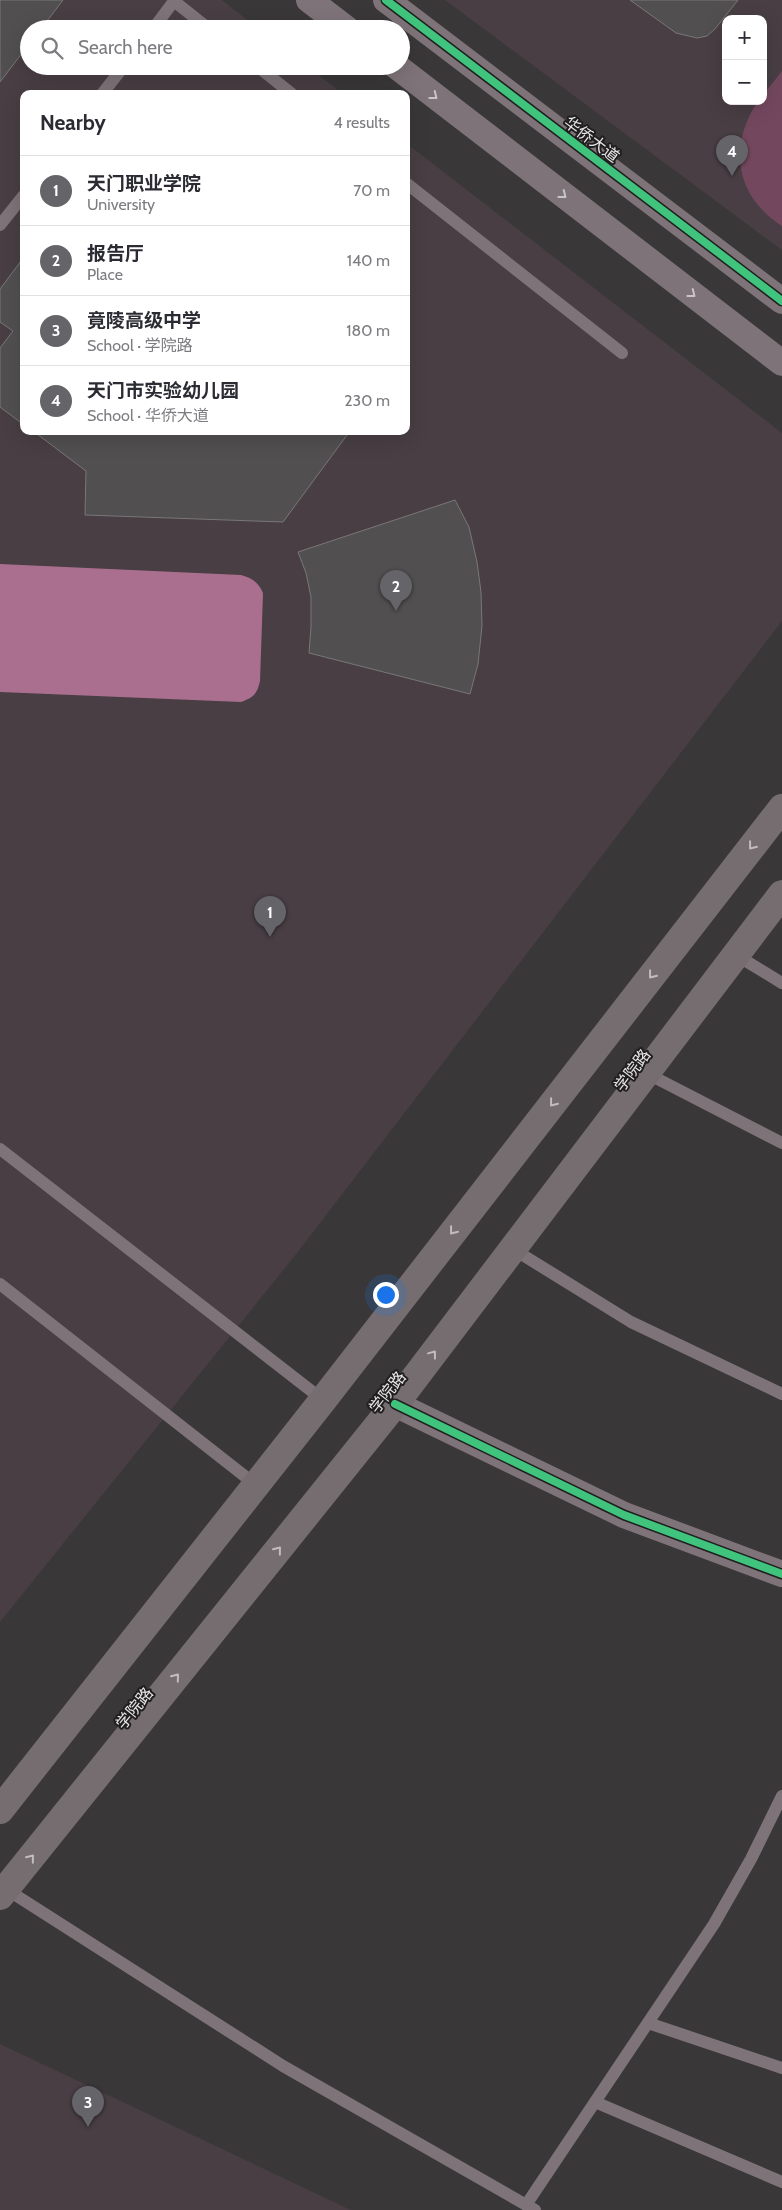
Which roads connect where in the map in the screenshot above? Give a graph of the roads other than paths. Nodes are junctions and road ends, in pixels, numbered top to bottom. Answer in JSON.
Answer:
{"nodes":[{"id":1,"x":309,"y":0,"type":"edge"},
{"id":2,"x":386,"y":0,"type":"edge"},
{"id":3,"x":160,"y":20,"type":"edge"},
{"id":4,"x":198,"y":20,"type":"edge"},
{"id":5,"x":335,"y":20,"type":"edge"},
{"id":6,"x":117,"y":75,"type":"edge"},
{"id":7,"x":268,"y":75,"type":"edge"},
{"id":8,"x":408,"y":75,"type":"edge"},
{"id":9,"x":105,"y":90,"type":"edge"},
{"id":10,"x":287,"y":90,"type":"edge"},
{"id":11,"x":410,"y":187,"type":"edge"},
{"id":12,"x":20,"y":200,"type":"edge"},
{"id":13,"x":0,"y":225,"type":"edge"},
{"id":14,"x":782,"y":301,"type":"edge"},
{"id":15,"x":622,"y":353,"type":"dead end"},
{"id":16,"x":782,"y":363,"type":"edge"},
{"id":17,"x":782,"y":808,"type":"edge"},
{"id":18,"x":782,"y":894,"type":"edge"},
{"id":19,"x":736,"y":955,"type":"junction"},
{"id":20,"x":782,"y":984,"type":"edge"},
{"id":21,"x":646,"y":1073,"type":"junction"},
{"id":22,"x":782,"y":1143,"type":"edge"},
{"id":23,"x":0,"y":1149,"type":"edge"},
{"id":24,"x":512,"y":1249,"type":"junction"},
{"id":25,"x":0,"y":1284,"type":"edge"},
{"id":26,"x":782,"y":1394,"type":"edge"},
{"id":27,"x":322,"y":1400,"type":"junction"},
{"id":28,"x":395,"y":1404,"type":"junction"},
{"id":29,"x":256,"y":1485,"type":"junction"},
{"id":30,"x":782,"y":1574,"type":"edge"},
{"id":31,"x":782,"y":1796,"type":"edge"},
{"id":32,"x":0,"y":1810,"type":"edge"},
{"id":33,"x":3,"y":1892,"type":"edge"},
{"id":34,"x":648,"y":2023,"type":"junction"},
{"id":35,"x":782,"y":2068,"type":"edge"},
{"id":36,"x":595,"y":2102,"type":"junction"},
{"id":37,"x":782,"y":2182,"type":"edge"},
{"id":38,"x":531,"y":2208,"type":"edge"}],
"edges":[{"from":1,"to":5,"type":"street"},
{"from":2,"to":14,"type":"street","name":"华侨大道"},
{"from":3,"to":4,"type":"lane"},
{"from":6,"to":9,"type":"lane"},
{"from":7,"to":10,"type":"lane"},
{"from":8,"to":16,"type":"street","one_way":true},
{"from":11,"to":15,"type":"lane"},
{"from":12,"to":13,"type":"lane"},
{"from":17,"to":27,"type":"main road","one_way":true},
{"from":18,"to":19,"type":"main road","name":"学院路"},
{"from":19,"to":20,"type":"lane"},
{"from":19,"to":21,"type":"main road","name":"学院路"},
{"from":21,"to":22,"type":"lane"},
{"from":21,"to":24,"type":"main road","name":"学院路"},
{"from":23,"to":27,"type":"lane"},
{"from":24,"to":26,"type":"lane"},
{"from":28,"to":24,"type":"main road","name":"学院路","one_way":true},
{"from":25,"to":29,"type":"lane"},
{"from":27,"to":29,"type":"main road"},
{"from":28,"to":30,"type":"street"},
{"from":33,"to":28,"type":"main road","name":"学院路","one_way":true},
{"from":29,"to":32,"type":"main road"},
{"from":31,"to":34,"type":"lane"},
{"from":33,"to":38,"type":"lane"},
{"from":34,"to":35,"type":"lane"},
{"from":34,"to":36,"type":"lane"},
{"from":36,"to":37,"type":"lane"},
{"from":36,"to":38,"type":"lane"}]}
